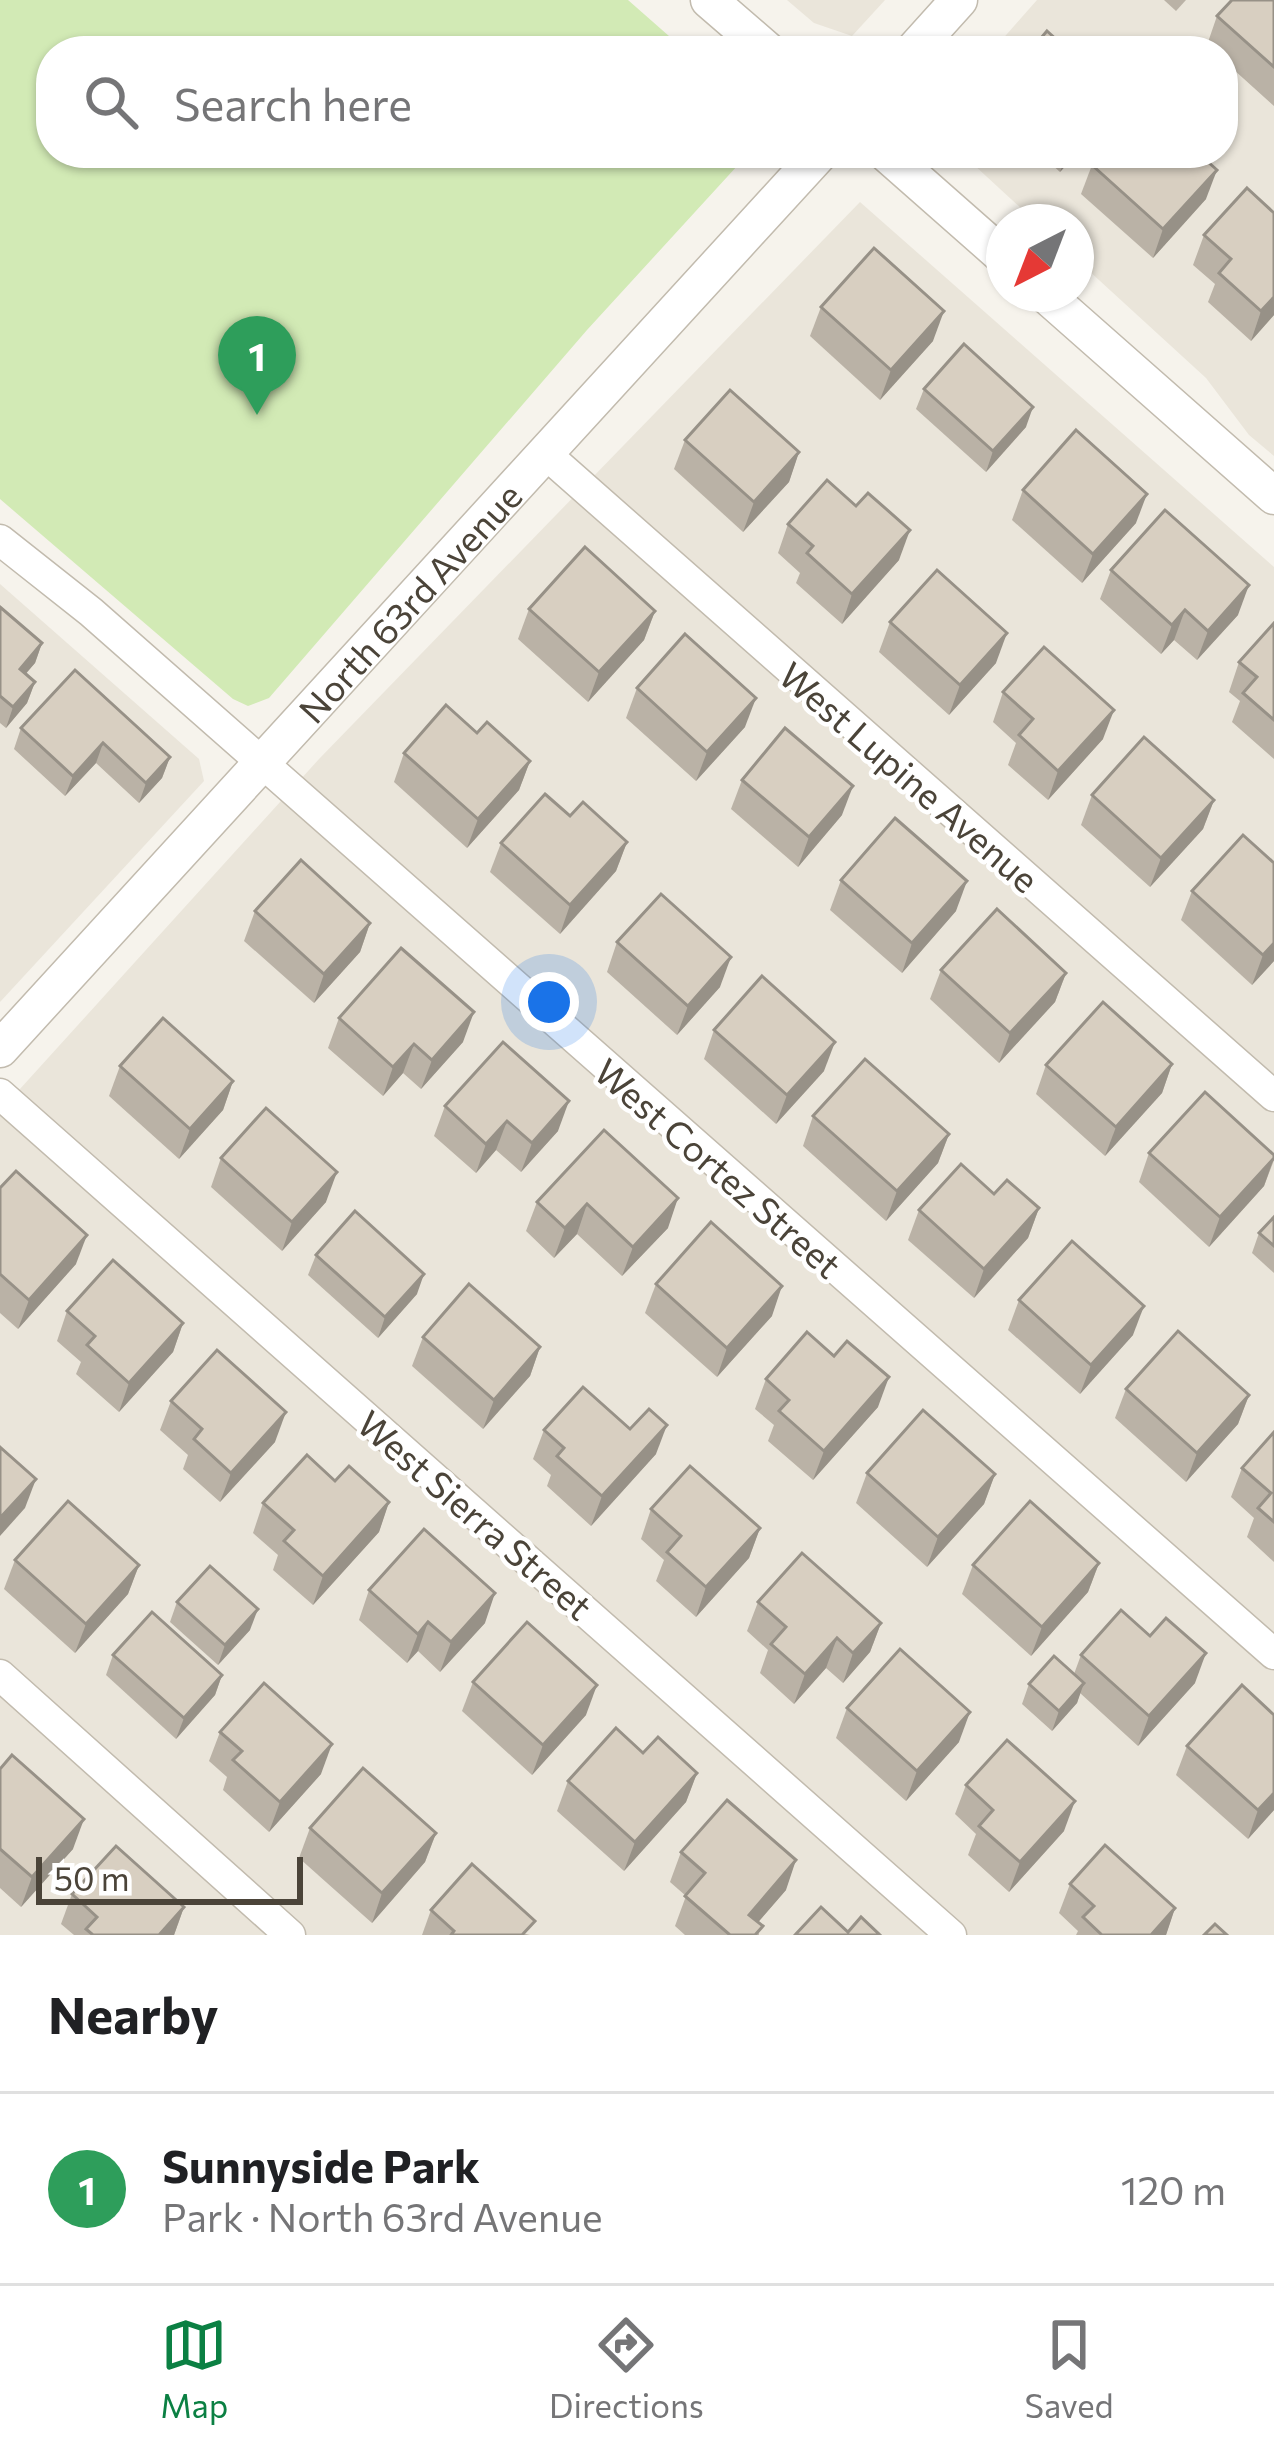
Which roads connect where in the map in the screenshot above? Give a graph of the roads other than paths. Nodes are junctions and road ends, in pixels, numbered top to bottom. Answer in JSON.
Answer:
{"nodes":[{"id":1,"x":709,"y":0,"type":"edge"},
{"id":2,"x":959,"y":0,"type":"edge"},
{"id":3,"x":751,"y":36,"type":"edge"},
{"id":4,"x":927,"y":36,"type":"edge"},
{"id":5,"x":806,"y":168,"type":"edge"},
{"id":6,"x":903,"y":168,"type":"edge"},
{"id":7,"x":986,"y":241,"type":"edge"},
{"id":8,"x":1066,"y":312,"type":"edge"},
{"id":9,"x":547,"y":455,"type":"junction"},
{"id":10,"x":1274,"y":496,"type":"edge"},
{"id":11,"x":0,"y":540,"type":"edge"},
{"id":12,"x":261,"y":765,"type":"junction"},
{"id":13,"x":0,"y":1049,"type":"edge"},
{"id":14,"x":0,"y":1094,"type":"edge"},
{"id":15,"x":1274,"y":1096,"type":"edge"},
{"id":16,"x":1274,"y":1654,"type":"edge"},
{"id":17,"x":0,"y":1675,"type":"edge"},
{"id":18,"x":290,"y":1935,"type":"edge"},
{"id":19,"x":951,"y":1935,"type":"edge"}],
"edges":[{"from":1,"to":3,"type":"street"},
{"from":2,"to":4,"type":"street"},
{"from":5,"to":9,"type":"street","name":"North 63rd Avenue"},
{"from":6,"to":7,"type":"street"},
{"from":8,"to":10,"type":"street"},
{"from":9,"to":12,"type":"street","name":"North 63rd Avenue"},
{"from":9,"to":15,"type":"street","name":"West Lupine Avenue"},
{"from":11,"to":12,"type":"street","name":"West Cortez Street"},
{"from":12,"to":13,"type":"street","name":"North 63rd Avenue"},
{"from":12,"to":16,"type":"street","name":"West Cortez Street"},
{"from":14,"to":19,"type":"street","name":"West Sierra Street"},
{"from":17,"to":18,"type":"street"}]}
